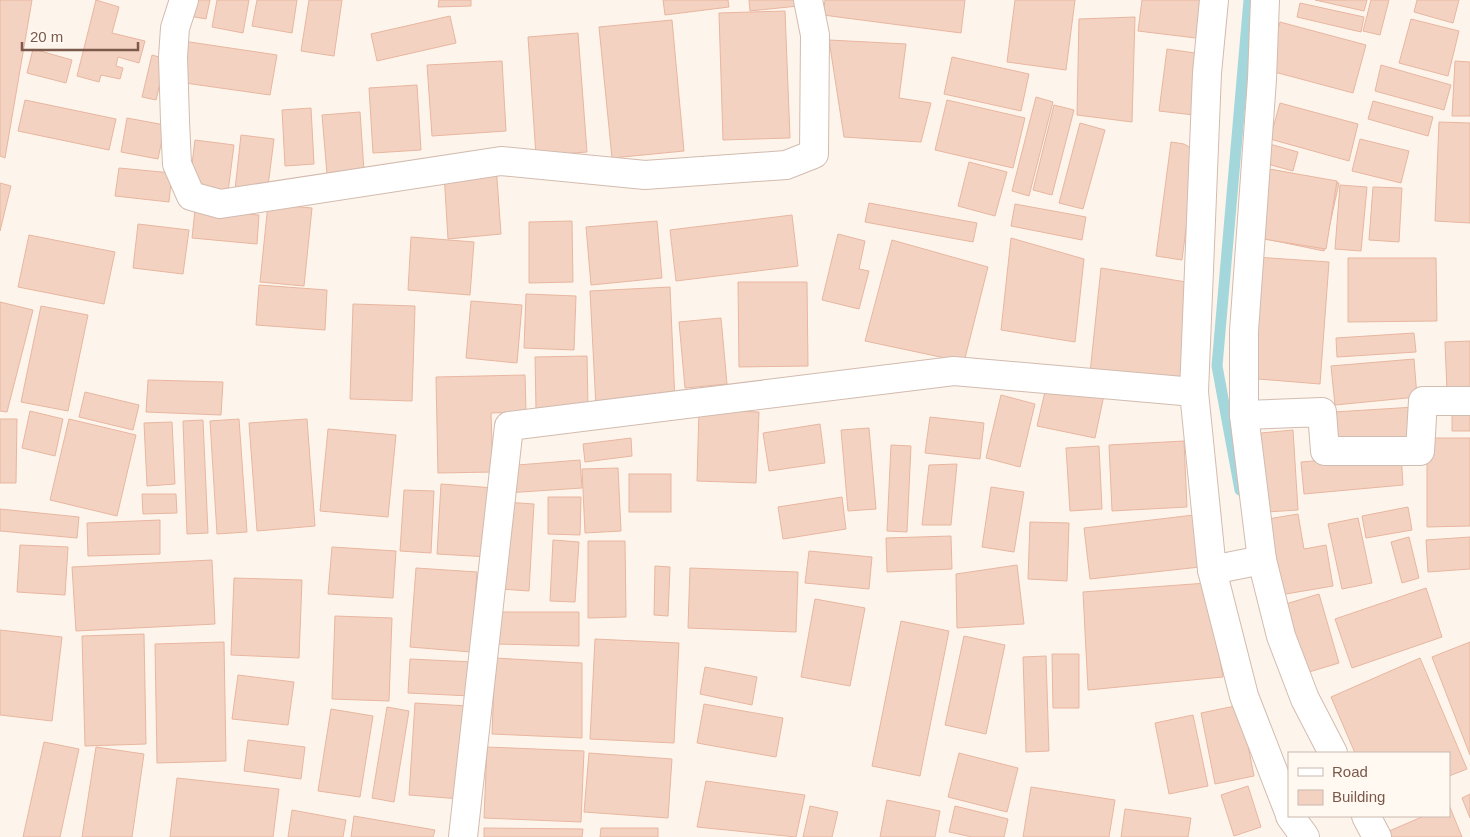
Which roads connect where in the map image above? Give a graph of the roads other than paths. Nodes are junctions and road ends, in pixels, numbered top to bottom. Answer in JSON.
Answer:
{"nodes":[{"id":1,"x":184,"y":0,"type":"edge"},
{"id":2,"x":808,"y":0,"type":"edge"},
{"id":3,"x":1214,"y":0,"type":"edge"},
{"id":4,"x":1265,"y":0,"type":"edge"},
{"id":5,"x":1194,"y":392,"type":"junction"},
{"id":6,"x":1470,"y":401,"type":"edge"},
{"id":7,"x":1244,"y":415,"type":"junction"},
{"id":8,"x":1262,"y":560,"type":"junction"},
{"id":9,"x":1212,"y":570,"type":"junction"},
{"id":10,"x":1332,"y":752,"type":"edge"},
{"id":11,"x":1288,"y":809,"type":"edge"},
{"id":12,"x":1291,"y":817,"type":"edge"},
{"id":13,"x":1367,"y":817,"type":"edge"},
{"id":14,"x":463,"y":837,"type":"edge"},
{"id":15,"x":1305,"y":837,"type":"edge"},
{"id":16,"x":1377,"y":837,"type":"edge"}],
"edges":[{"from":1,"to":2,"type":"street"},
{"from":3,"to":5,"type":"street"},
{"from":4,"to":7,"type":"street"},
{"from":5,"to":9,"type":"street"},
{"from":5,"to":14,"type":"street"},
{"from":6,"to":7,"type":"street"},
{"from":7,"to":8,"type":"street"},
{"from":8,"to":9,"type":"street"},
{"from":8,"to":10,"type":"street"},
{"from":9,"to":11,"type":"street"},
{"from":12,"to":15,"type":"street"},
{"from":13,"to":16,"type":"street"}]}
